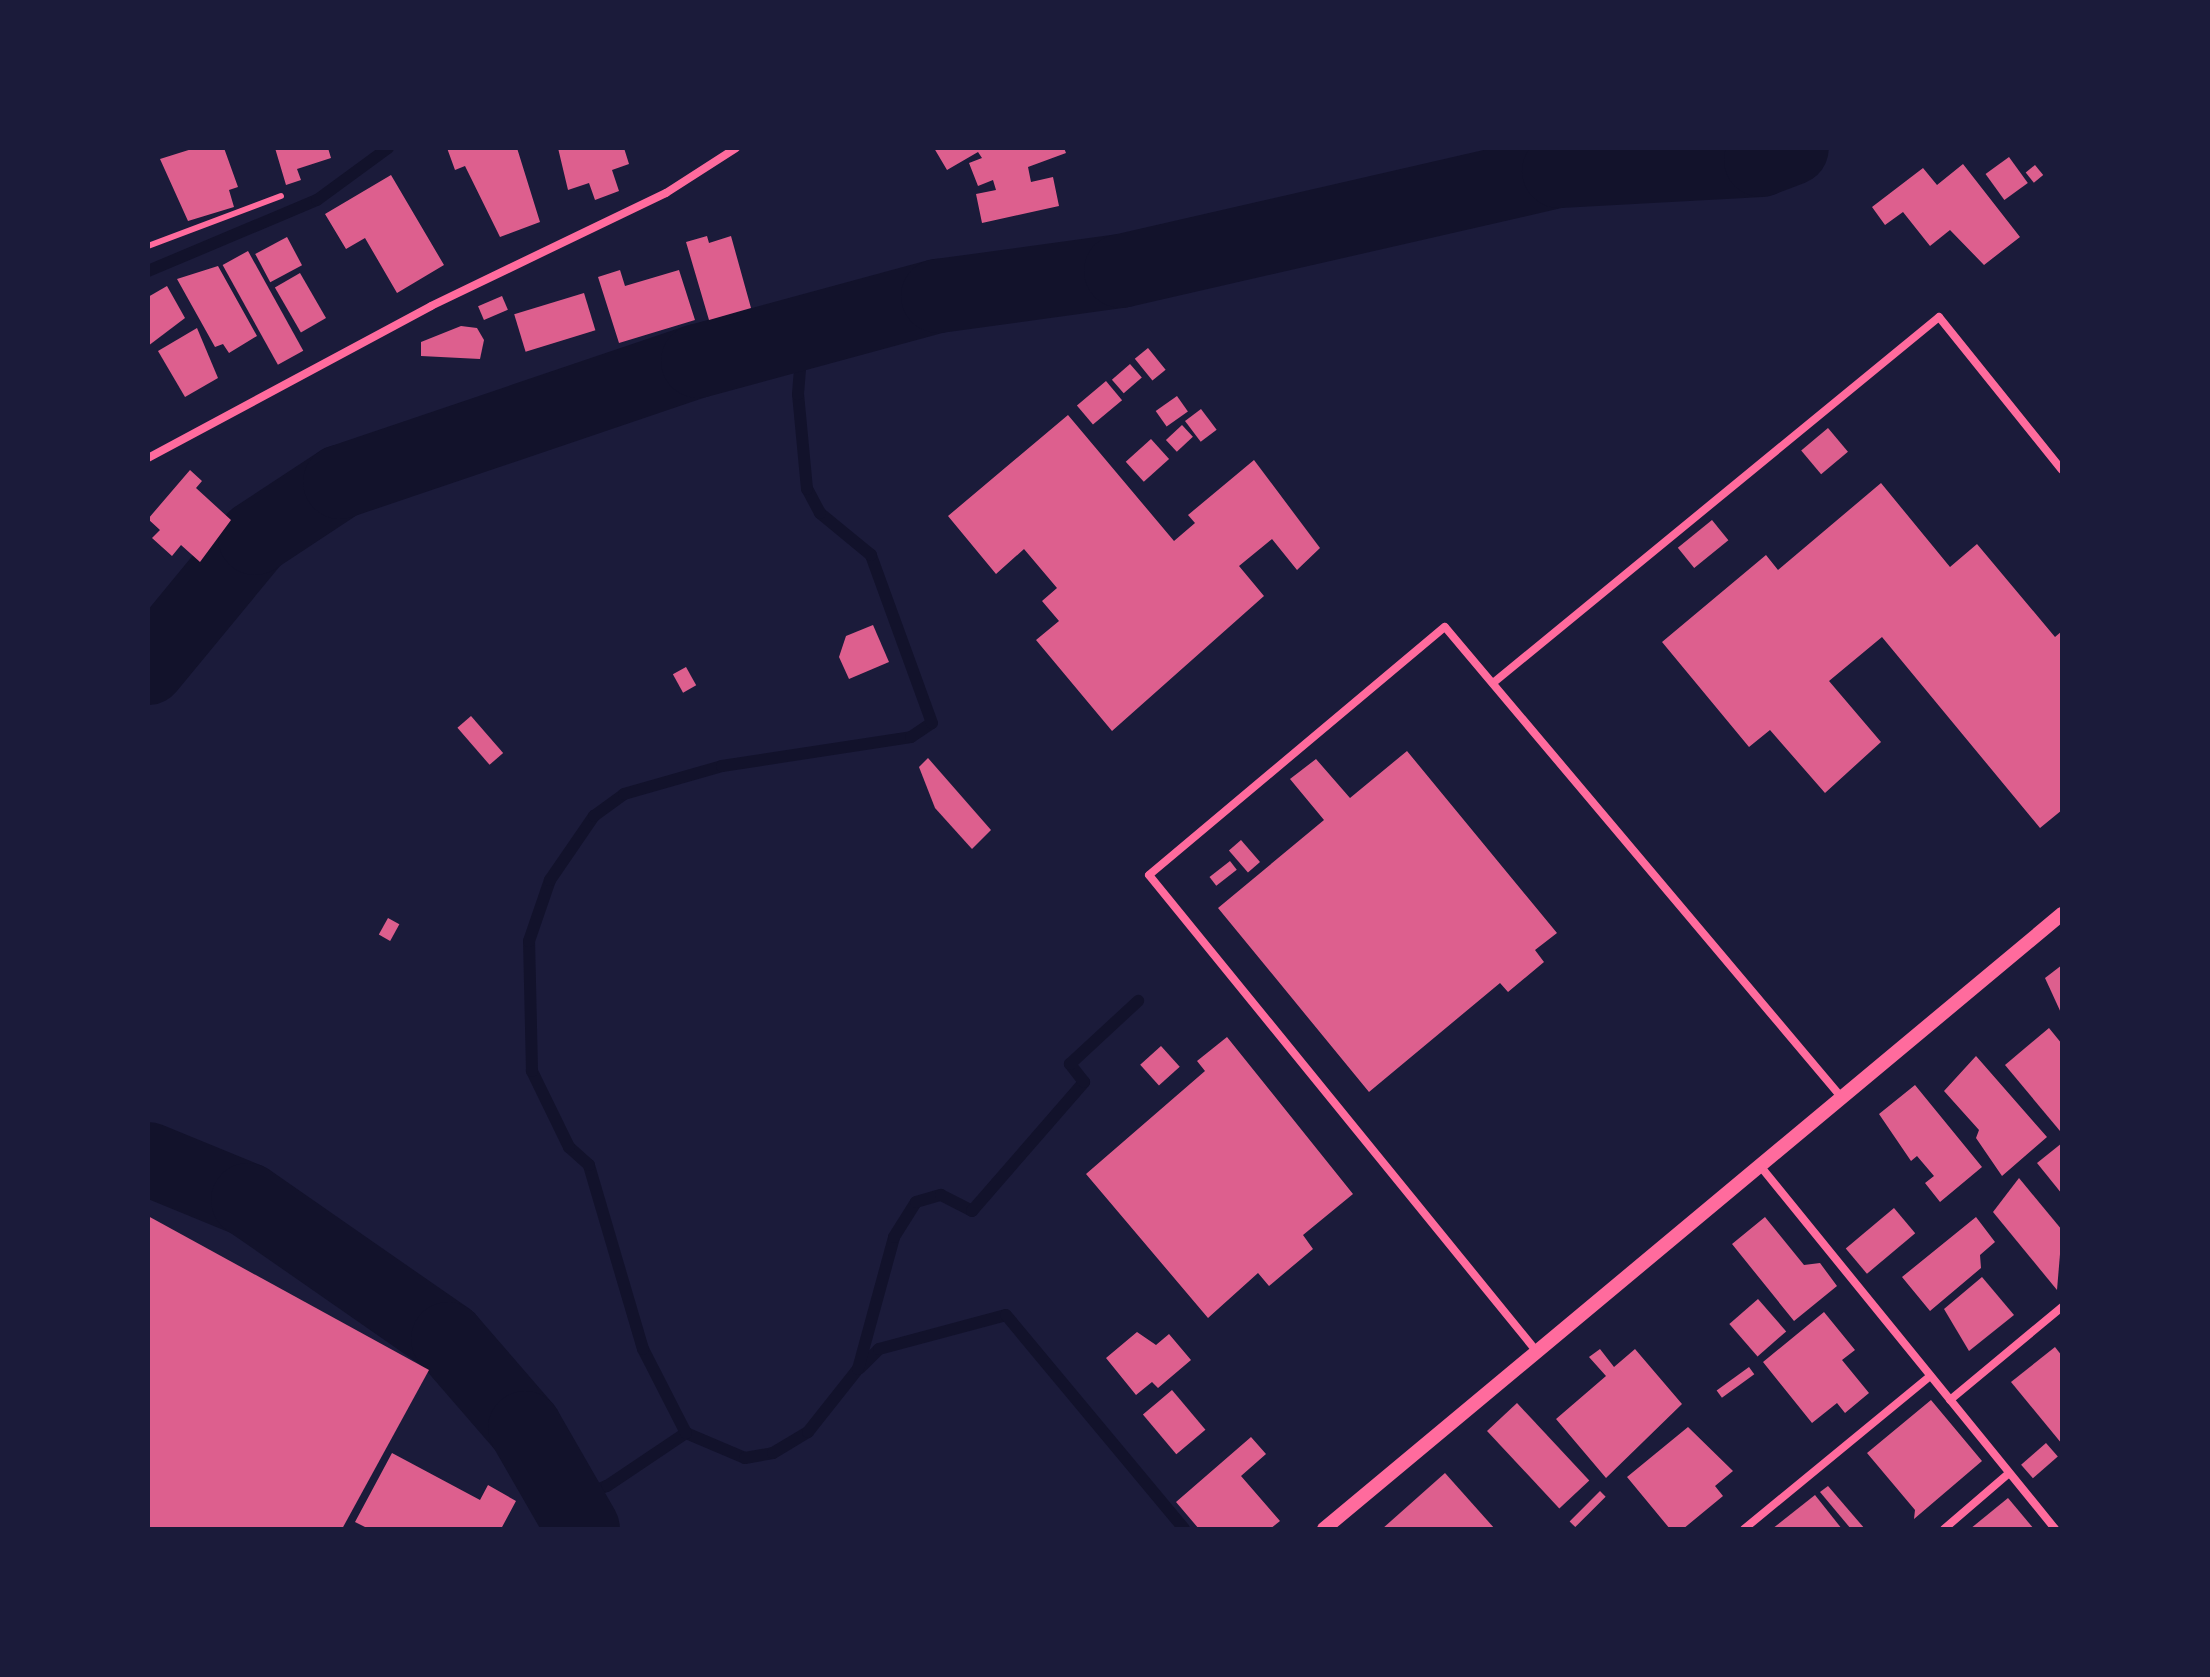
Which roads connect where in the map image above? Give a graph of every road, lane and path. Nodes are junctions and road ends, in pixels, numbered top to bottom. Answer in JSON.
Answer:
{"nodes":[{"id":1,"x":736,"y":148,"type":"edge"},
{"id":2,"x":281,"y":196,"type":"dead end"},
{"id":3,"x":148,"y":246,"type":"edge"},
{"id":4,"x":148,"y":458,"type":"edge"},
{"id":5,"x":2062,"y":470,"type":"edge"},
{"id":6,"x":1493,"y":683,"type":"junction"},
{"id":7,"x":2062,"y":914,"type":"edge"},
{"id":8,"x":1842,"y":1098,"type":"junction"},
{"id":9,"x":1761,"y":1167,"type":"junction"},
{"id":10,"x":2062,"y":1307,"type":"edge"},
{"id":11,"x":1538,"y":1353,"type":"junction"},
{"id":12,"x":1930,"y":1376,"type":"junction"},
{"id":13,"x":1950,"y":1400,"type":"junction"},
{"id":14,"x":2008,"y":1474,"type":"junction"},
{"id":15,"x":1324,"y":1529,"type":"edge"},
{"id":16,"x":1744,"y":1529,"type":"edge"},
{"id":17,"x":1944,"y":1529,"type":"edge"},
{"id":18,"x":2055,"y":1529,"type":"edge"}],
"edges":[{"from":1,"to":4,"type":"street"},
{"from":2,"to":3,"type":"lane"},
{"from":5,"to":6,"type":"street"},
{"from":6,"to":8,"type":"street"},
{"from":6,"to":11,"type":"street"},
{"from":7,"to":8,"type":"street"},
{"from":8,"to":9,"type":"street"},
{"from":9,"to":11,"type":"street"},
{"from":9,"to":12,"type":"street"},
{"from":10,"to":13,"type":"street"},
{"from":11,"to":15,"type":"street"},
{"from":12,"to":13,"type":"street"},
{"from":12,"to":16,"type":"street"},
{"from":13,"to":14,"type":"street"},
{"from":14,"to":17,"type":"street"},
{"from":14,"to":18,"type":"street"}]}
